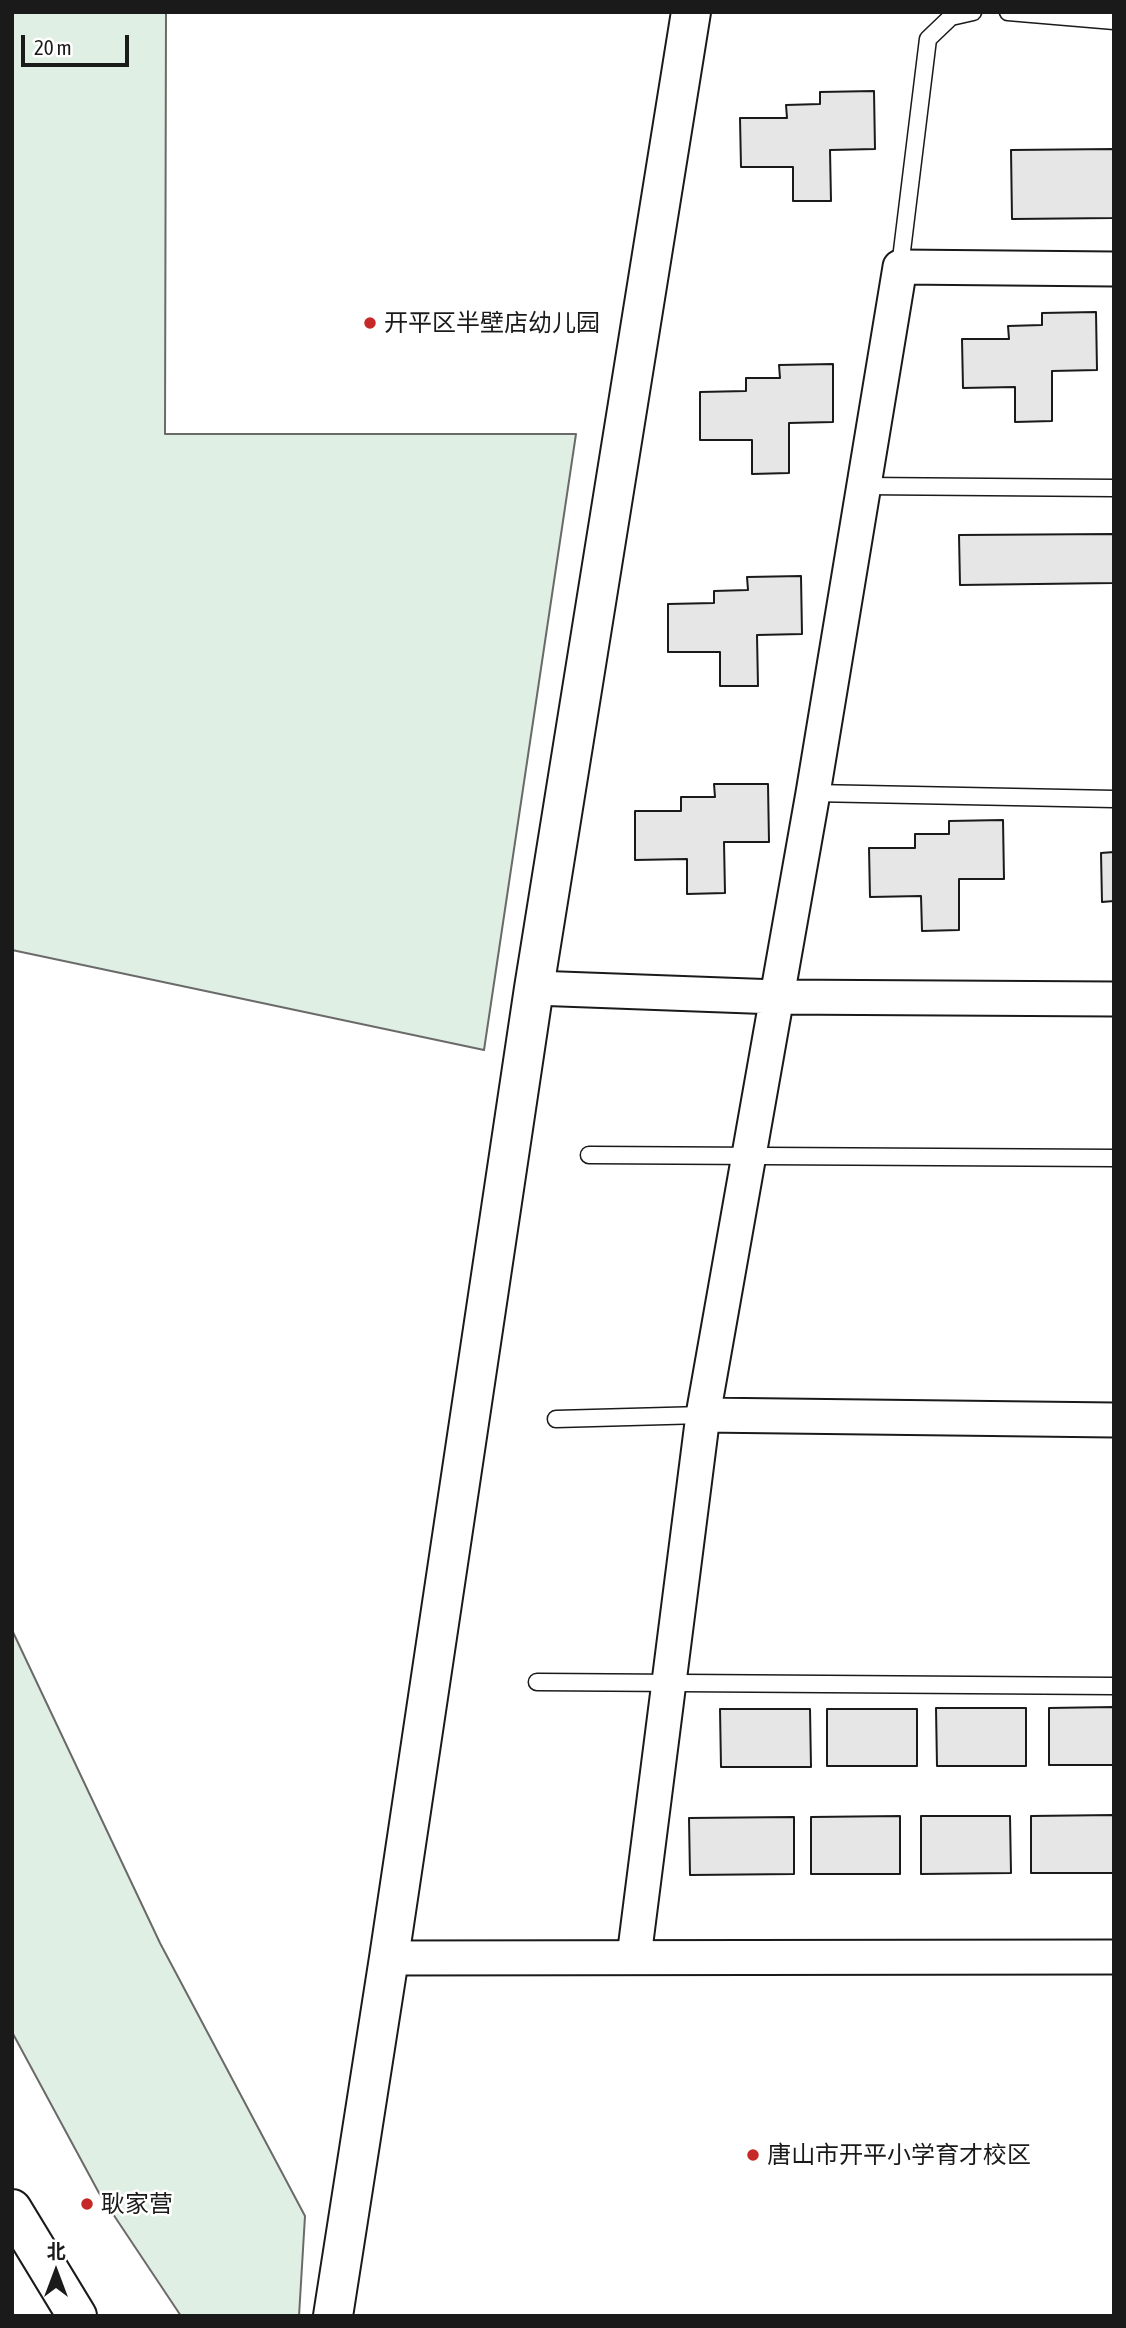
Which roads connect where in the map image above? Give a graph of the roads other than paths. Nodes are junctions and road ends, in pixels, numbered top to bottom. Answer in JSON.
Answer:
{"nodes":[{"id":1,"x":691,"y":12,"type":"edge"},
{"id":2,"x":973,"y":12,"type":"edge"},
{"id":3,"x":1008,"y":12,"type":"edge"},
{"id":4,"x":1114,"y":21,"type":"edge"},
{"id":5,"x":900,"y":267,"type":"junction"},
{"id":6,"x":1114,"y":269,"type":"edge"},
{"id":7,"x":863,"y":486,"type":"junction"},
{"id":8,"x":1114,"y":488,"type":"edge"},
{"id":9,"x":813,"y":793,"type":"junction"},
{"id":10,"x":1114,"y":799,"type":"edge"},
{"id":11,"x":534,"y":988,"type":"junction"},
{"id":12,"x":777,"y":997,"type":"junction"},
{"id":13,"x":1114,"y":999,"type":"edge"},
{"id":14,"x":589,"y":1155,"type":"dead end"},
{"id":15,"x":747,"y":1156,"type":"junction"},
{"id":16,"x":1114,"y":1158,"type":"edge"},
{"id":17,"x":703,"y":1415,"type":"junction"},
{"id":18,"x":556,"y":1419,"type":"dead end"},
{"id":19,"x":1114,"y":1420,"type":"edge"},
{"id":20,"x":537,"y":1682,"type":"dead end"},
{"id":21,"x":669,"y":1683,"type":"junction"},
{"id":22,"x":1114,"y":1686,"type":"edge"},
{"id":23,"x":634,"y":1957,"type":"junction"},
{"id":24,"x":1114,"y":1957,"type":"edge"},
{"id":25,"x":389,"y":1958,"type":"junction"},
{"id":26,"x":12,"y":2209,"type":"edge"},
{"id":27,"x":77,"y":2316,"type":"edge"},
{"id":28,"x":333,"y":2316,"type":"edge"}],
"edges":[{"from":1,"to":11,"type":"street"},
{"from":2,"to":5,"type":"lane"},
{"from":3,"to":4,"type":"lane"},
{"from":5,"to":6,"type":"street"},
{"from":5,"to":7,"type":"street"},
{"from":7,"to":8,"type":"lane"},
{"from":7,"to":9,"type":"street"},
{"from":9,"to":10,"type":"lane"},
{"from":9,"to":12,"type":"street"},
{"from":11,"to":12,"type":"street"},
{"from":11,"to":25,"type":"street"},
{"from":12,"to":13,"type":"street"},
{"from":12,"to":15,"type":"street"},
{"from":14,"to":15,"type":"lane"},
{"from":15,"to":16,"type":"lane"},
{"from":15,"to":17,"type":"street"},
{"from":17,"to":18,"type":"lane"},
{"from":17,"to":19,"type":"street"},
{"from":17,"to":21,"type":"street"},
{"from":20,"to":21,"type":"lane"},
{"from":21,"to":22,"type":"lane"},
{"from":21,"to":23,"type":"street"},
{"from":23,"to":24,"type":"street"},
{"from":23,"to":25,"type":"street"},
{"from":25,"to":28,"type":"street"},
{"from":26,"to":27,"type":"street"}]}
